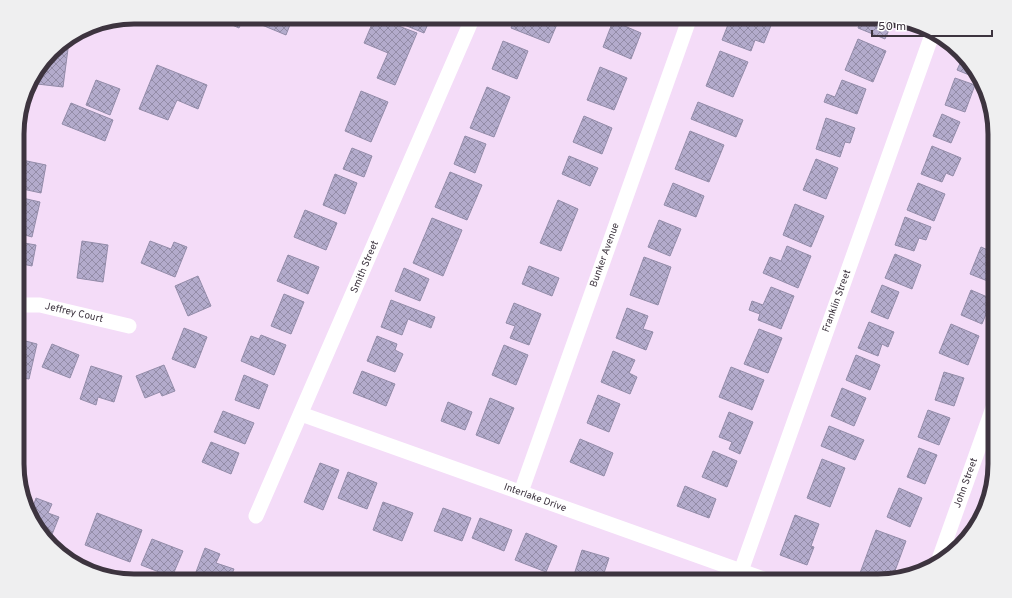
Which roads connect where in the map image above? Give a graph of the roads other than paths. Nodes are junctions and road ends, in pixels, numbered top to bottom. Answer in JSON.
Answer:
{"nodes":[{"id":1,"x":470,"y":24,"type":"edge"},
{"id":2,"x":688,"y":24,"type":"edge"},
{"id":3,"x":931,"y":38,"type":"edge"},
{"id":4,"x":24,"y":305,"type":"edge"},
{"id":5,"x":129,"y":326,"type":"dead end"},
{"id":6,"x":301,"y":414,"type":"junction"},
{"id":7,"x":988,"y":422,"type":"edge"},
{"id":8,"x":521,"y":492,"type":"junction"},
{"id":9,"x":256,"y":516,"type":"dead end"},
{"id":10,"x":941,"y":554,"type":"edge"},
{"id":11,"x":740,"y":571,"type":"junction"},
{"id":12,"x":749,"y":574,"type":"edge"}],
"edges":[{"from":1,"to":6,"type":"street","name":"Smith Street"},
{"from":2,"to":8,"type":"street","name":"Bunker Avenue"},
{"from":3,"to":11,"type":"street","name":"Franklin Street"},
{"from":4,"to":5,"type":"street","name":"Jeffrey Court"},
{"from":6,"to":8,"type":"street","name":"Interlake Drive"},
{"from":6,"to":9,"type":"street","name":"Smith Street"},
{"from":7,"to":10,"type":"street","name":"John Street"},
{"from":8,"to":11,"type":"street","name":"Interlake Drive"},
{"from":11,"to":12,"type":"street","name":"Interlake Drive"}]}
